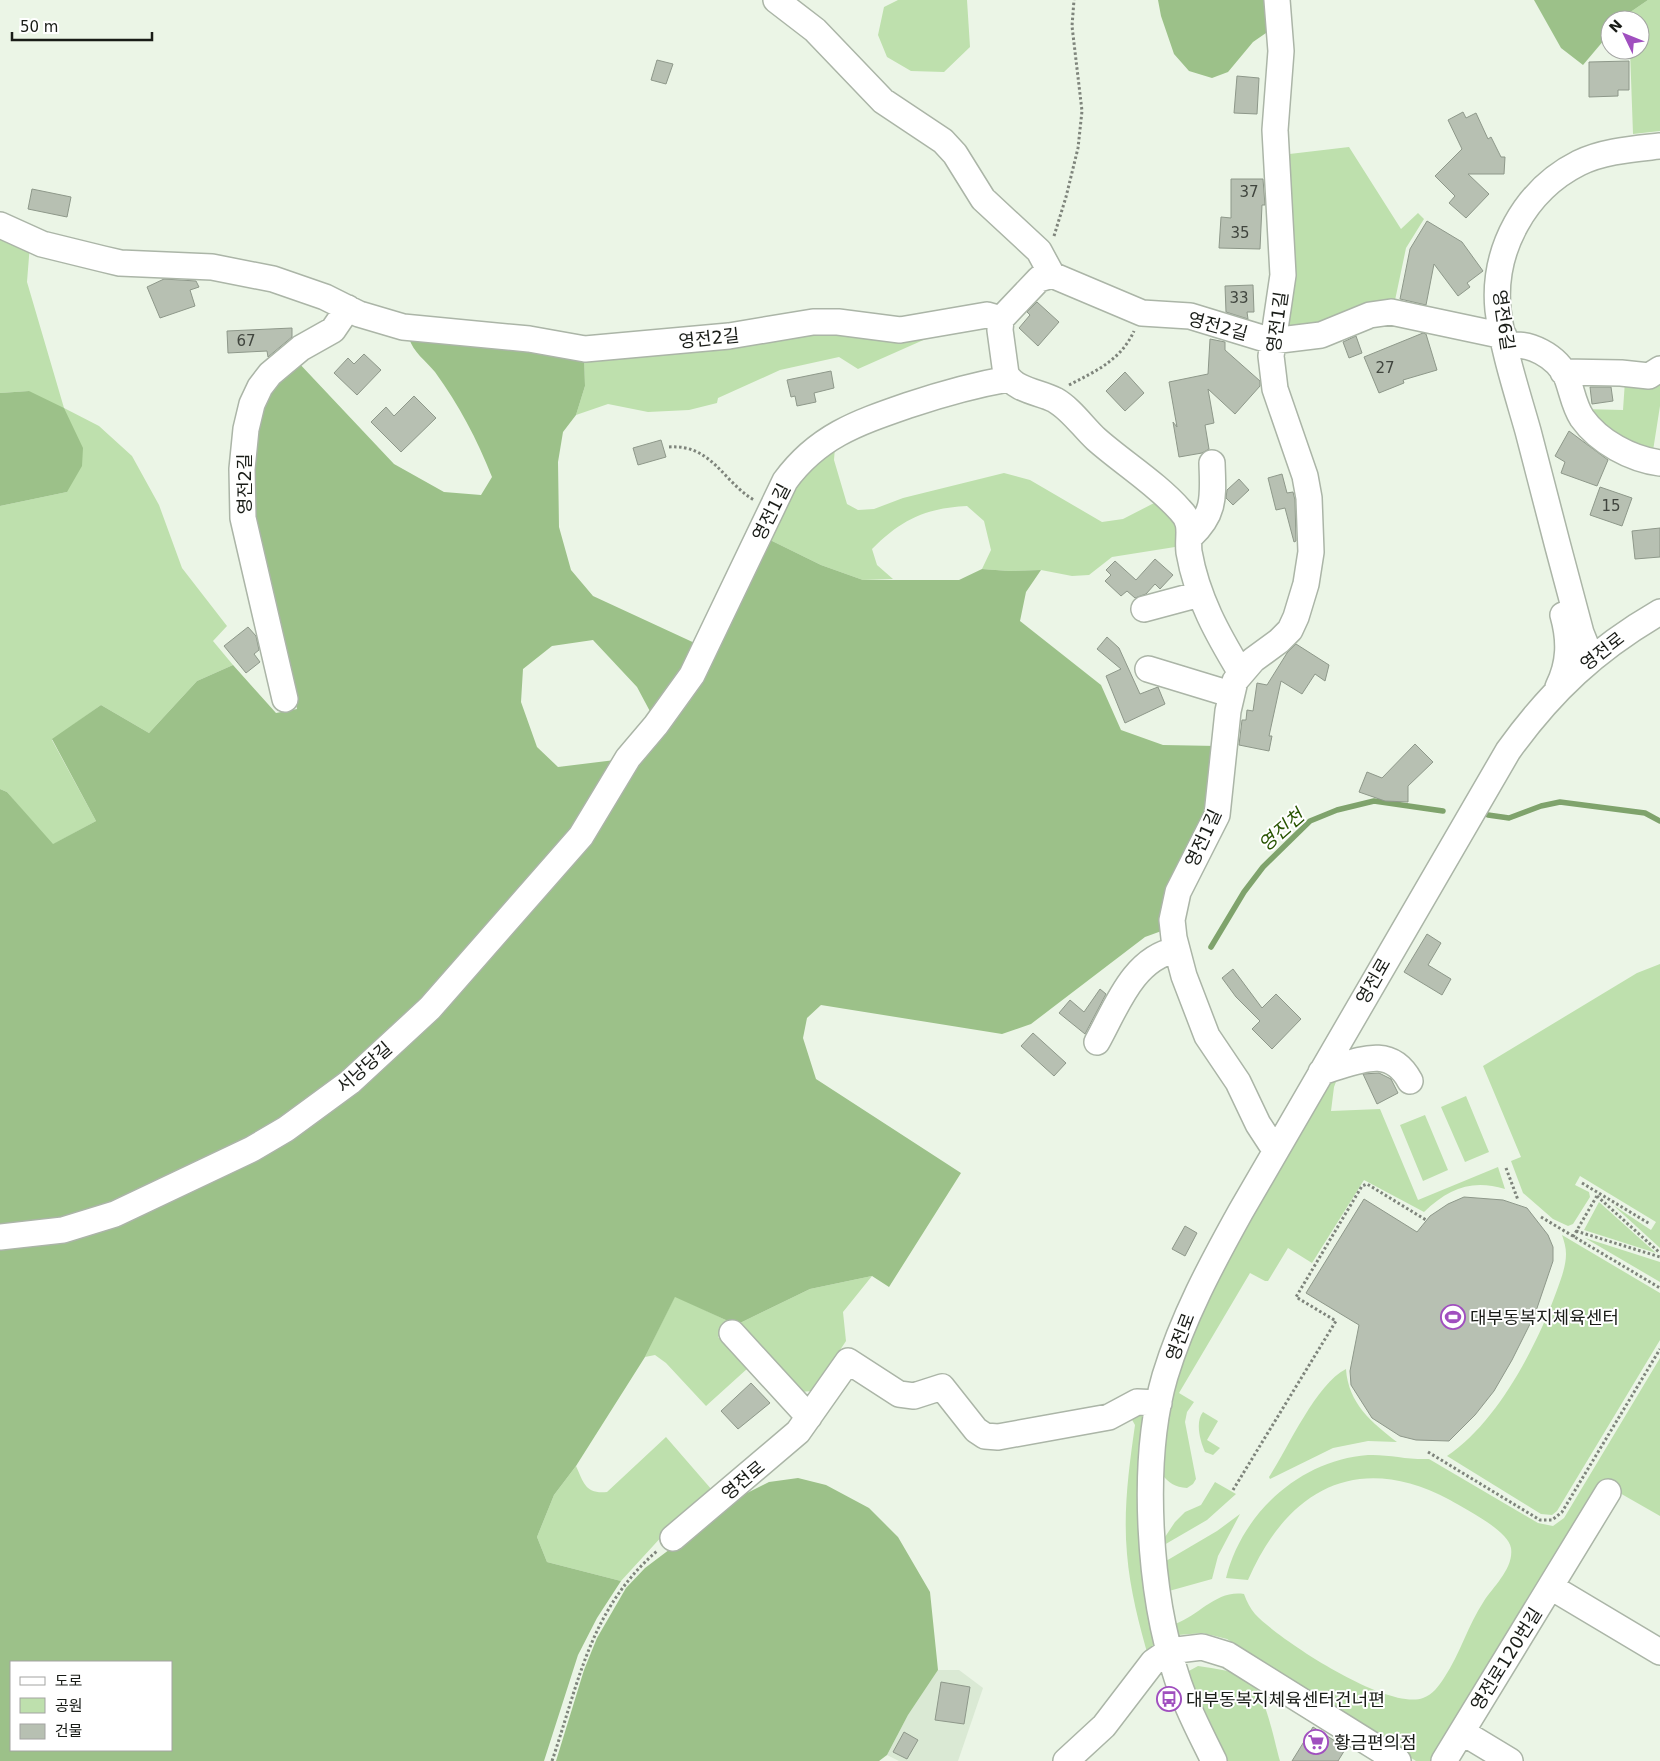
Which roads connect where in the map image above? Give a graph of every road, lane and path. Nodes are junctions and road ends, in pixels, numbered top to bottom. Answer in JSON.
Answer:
{"nodes":[{"id":1,"x":776,"y":0,"type":"edge"},
{"id":2,"x":1074,"y":0,"type":"edge"},
{"id":3,"x":1277,"y":0,"type":"edge"},
{"id":4,"x":1660,"y":146,"type":"edge"},
{"id":5,"x":0,"y":225,"type":"edge"},
{"id":6,"x":1050,"y":269,"type":"junction"},
{"id":7,"x":348,"y":308,"type":"junction"},
{"id":8,"x":1142,"y":313,"type":"junction"},
{"id":9,"x":1001,"y":319,"type":"junction"},
{"id":10,"x":1272,"y":341,"type":"junction"},
{"id":11,"x":1505,"y":341,"type":"junction"},
{"id":12,"x":1660,"y":369,"type":"edge"},
{"id":13,"x":1563,"y":372,"type":"junction"},
{"id":14,"x":1008,"y":379,"type":"junction"},
{"id":15,"x":1046,"y":396,"type":"junction"},
{"id":16,"x":670,"y":447,"type":"dead end"},
{"id":17,"x":1212,"y":463,"type":"dead end"},
{"id":18,"x":1660,"y":463,"type":"edge"},
{"id":19,"x":771,"y":510,"type":"junction"},
{"id":20,"x":1552,"y":527,"type":"junction"},
{"id":21,"x":1190,"y":536,"type":"junction"},
{"id":22,"x":1200,"y":594,"type":"junction"},
{"id":23,"x":1144,"y":609,"type":"dead end"},
{"id":24,"x":1660,"y":612,"type":"edge"},
{"id":25,"x":1591,"y":658,"type":"junction"},
{"id":26,"x":1148,"y":669,"type":"dead end"},
{"id":27,"x":1236,"y":684,"type":"junction"},
{"id":28,"x":1556,"y":692,"type":"junction"},
{"id":29,"x":285,"y":699,"type":"dead end"},
{"id":30,"x":628,"y":758,"type":"joint"},
{"id":31,"x":1176,"y":950,"type":"junction"},
{"id":32,"x":1097,"y":1042,"type":"dead end"},
{"id":33,"x":1321,"y":1072,"type":"junction"},
{"id":34,"x":1410,"y":1081,"type":"dead end"},
{"id":35,"x":1275,"y":1150,"type":"junction"},
{"id":36,"x":1506,"y":1168,"type":"dead end"},
{"id":37,"x":1582,"y":1183,"type":"dead end"},
{"id":38,"x":1598,"y":1194,"type":"junction"},
{"id":39,"x":1518,"y":1200,"type":"dead end"},
{"id":40,"x":1541,"y":1217,"type":"dead end"},
{"id":41,"x":1426,"y":1220,"type":"dead end"},
{"id":42,"x":1650,"y":1224,"type":"dead end"},
{"id":43,"x":1576,"y":1231,"type":"junction"},
{"id":44,"x":0,"y":1237,"type":"edge"},
{"id":45,"x":1573,"y":1237,"type":"junction"},
{"id":46,"x":1660,"y":1253,"type":"edge"},
{"id":47,"x":1660,"y":1257,"type":"edge"},
{"id":48,"x":1660,"y":1288,"type":"edge"},
{"id":49,"x":732,"y":1333,"type":"dead end"},
{"id":50,"x":1660,"y":1349,"type":"edge"},
{"id":51,"x":1159,"y":1403,"type":"junction"},
{"id":52,"x":809,"y":1417,"type":"junction"},
{"id":53,"x":1428,"y":1452,"type":"dead end"},
{"id":54,"x":1232,"y":1490,"type":"dead end"},
{"id":55,"x":1608,"y":1492,"type":"dead end"},
{"id":56,"x":673,"y":1538,"type":"joint"},
{"id":57,"x":1551,"y":1587,"type":"junction"},
{"id":58,"x":1169,"y":1651,"type":"junction"},
{"id":59,"x":1660,"y":1652,"type":"edge"},
{"id":60,"x":1462,"y":1732,"type":"junction"},
{"id":61,"x":552,"y":1761,"type":"edge"},
{"id":62,"x":1066,"y":1761,"type":"edge"},
{"id":63,"x":1214,"y":1761,"type":"edge"},
{"id":64,"x":1398,"y":1761,"type":"edge"},
{"id":65,"x":1444,"y":1761,"type":"edge"},
{"id":66,"x":1510,"y":1761,"type":"edge"}],
"edges":[{"from":1,"to":6,"type":"street"},
{"from":2,"to":6,"type":"path"},
{"from":3,"to":10,"type":"street","name":"영전1길"},
{"from":4,"to":11,"type":"street","name":"영전6길"},
{"from":5,"to":7,"type":"street","name":"영전2길"},
{"from":6,"to":8,"type":"street","name":"영전2길"},
{"from":6,"to":9,"type":"street"},
{"from":7,"to":9,"type":"street","name":"영전2길"},
{"from":7,"to":29,"type":"street","name":"영전2길"},
{"from":8,"to":10,"type":"street","name":"영전2길"},
{"from":8,"to":15,"type":"path"},
{"from":9,"to":14,"type":"street"},
{"from":10,"to":11,"type":"street","name":"영전2길"},
{"from":10,"to":27,"type":"street","name":"영전1길"},
{"from":11,"to":13,"type":"street","name":"영전2길"},
{"from":11,"to":20,"type":"street","name":"영전6길"},
{"from":12,"to":13,"type":"street"},
{"from":13,"to":18,"type":"street","name":"영전2길"},
{"from":14,"to":15,"type":"street"},
{"from":14,"to":19,"type":"street","name":"영전1길"},
{"from":15,"to":21,"type":"street"},
{"from":16,"to":19,"type":"path"},
{"from":17,"to":21,"type":"street"},
{"from":19,"to":30,"type":"street","name":"영전1길"},
{"from":20,"to":25,"type":"street","name":"영전6길"},
{"from":20,"to":28,"type":"street","name":"영전6길"},
{"from":21,"to":22,"type":"street"},
{"from":22,"to":23,"type":"street"},
{"from":22,"to":27,"type":"street"},
{"from":24,"to":25,"type":"street","name":"영전로"},
{"from":25,"to":28,"type":"street","name":"영전로"},
{"from":26,"to":27,"type":"street"},
{"from":27,"to":31,"type":"street","name":"영전1길"},
{"from":28,"to":33,"type":"street","name":"영전로"},
{"from":30,"to":44,"type":"street","name":"서낭당길"},
{"from":31,"to":32,"type":"street"},
{"from":31,"to":35,"type":"street","name":"영전1길"},
{"from":33,"to":34,"type":"street"},
{"from":33,"to":35,"type":"street","name":"영전로"},
{"from":35,"to":51,"type":"street","name":"영전로"},
{"from":36,"to":39,"type":"path"},
{"from":37,"to":38,"type":"path"},
{"from":38,"to":42,"type":"path"},
{"from":38,"to":43,"type":"path"},
{"from":38,"to":46,"type":"path"},
{"from":40,"to":45,"type":"path"},
{"from":41,"to":54,"type":"path"},
{"from":43,"to":45,"type":"path"},
{"from":43,"to":47,"type":"path"},
{"from":45,"to":48,"type":"path"},
{"from":49,"to":52,"type":"street"},
{"from":50,"to":53,"type":"path"},
{"from":51,"to":52,"type":"street","name":"영전로"},
{"from":51,"to":58,"type":"street","name":"영전로"},
{"from":52,"to":56,"type":"street","name":"영전로"},
{"from":55,"to":57,"type":"street","name":"영전로120번길"},
{"from":56,"to":61,"type":"path"},
{"from":57,"to":59,"type":"street"},
{"from":57,"to":60,"type":"street","name":"영전로120번길"},
{"from":58,"to":62,"type":"street"},
{"from":58,"to":63,"type":"street","name":"영전로"},
{"from":58,"to":64,"type":"street"},
{"from":60,"to":65,"type":"street","name":"영전로120번길"},
{"from":60,"to":66,"type":"street"}]}
